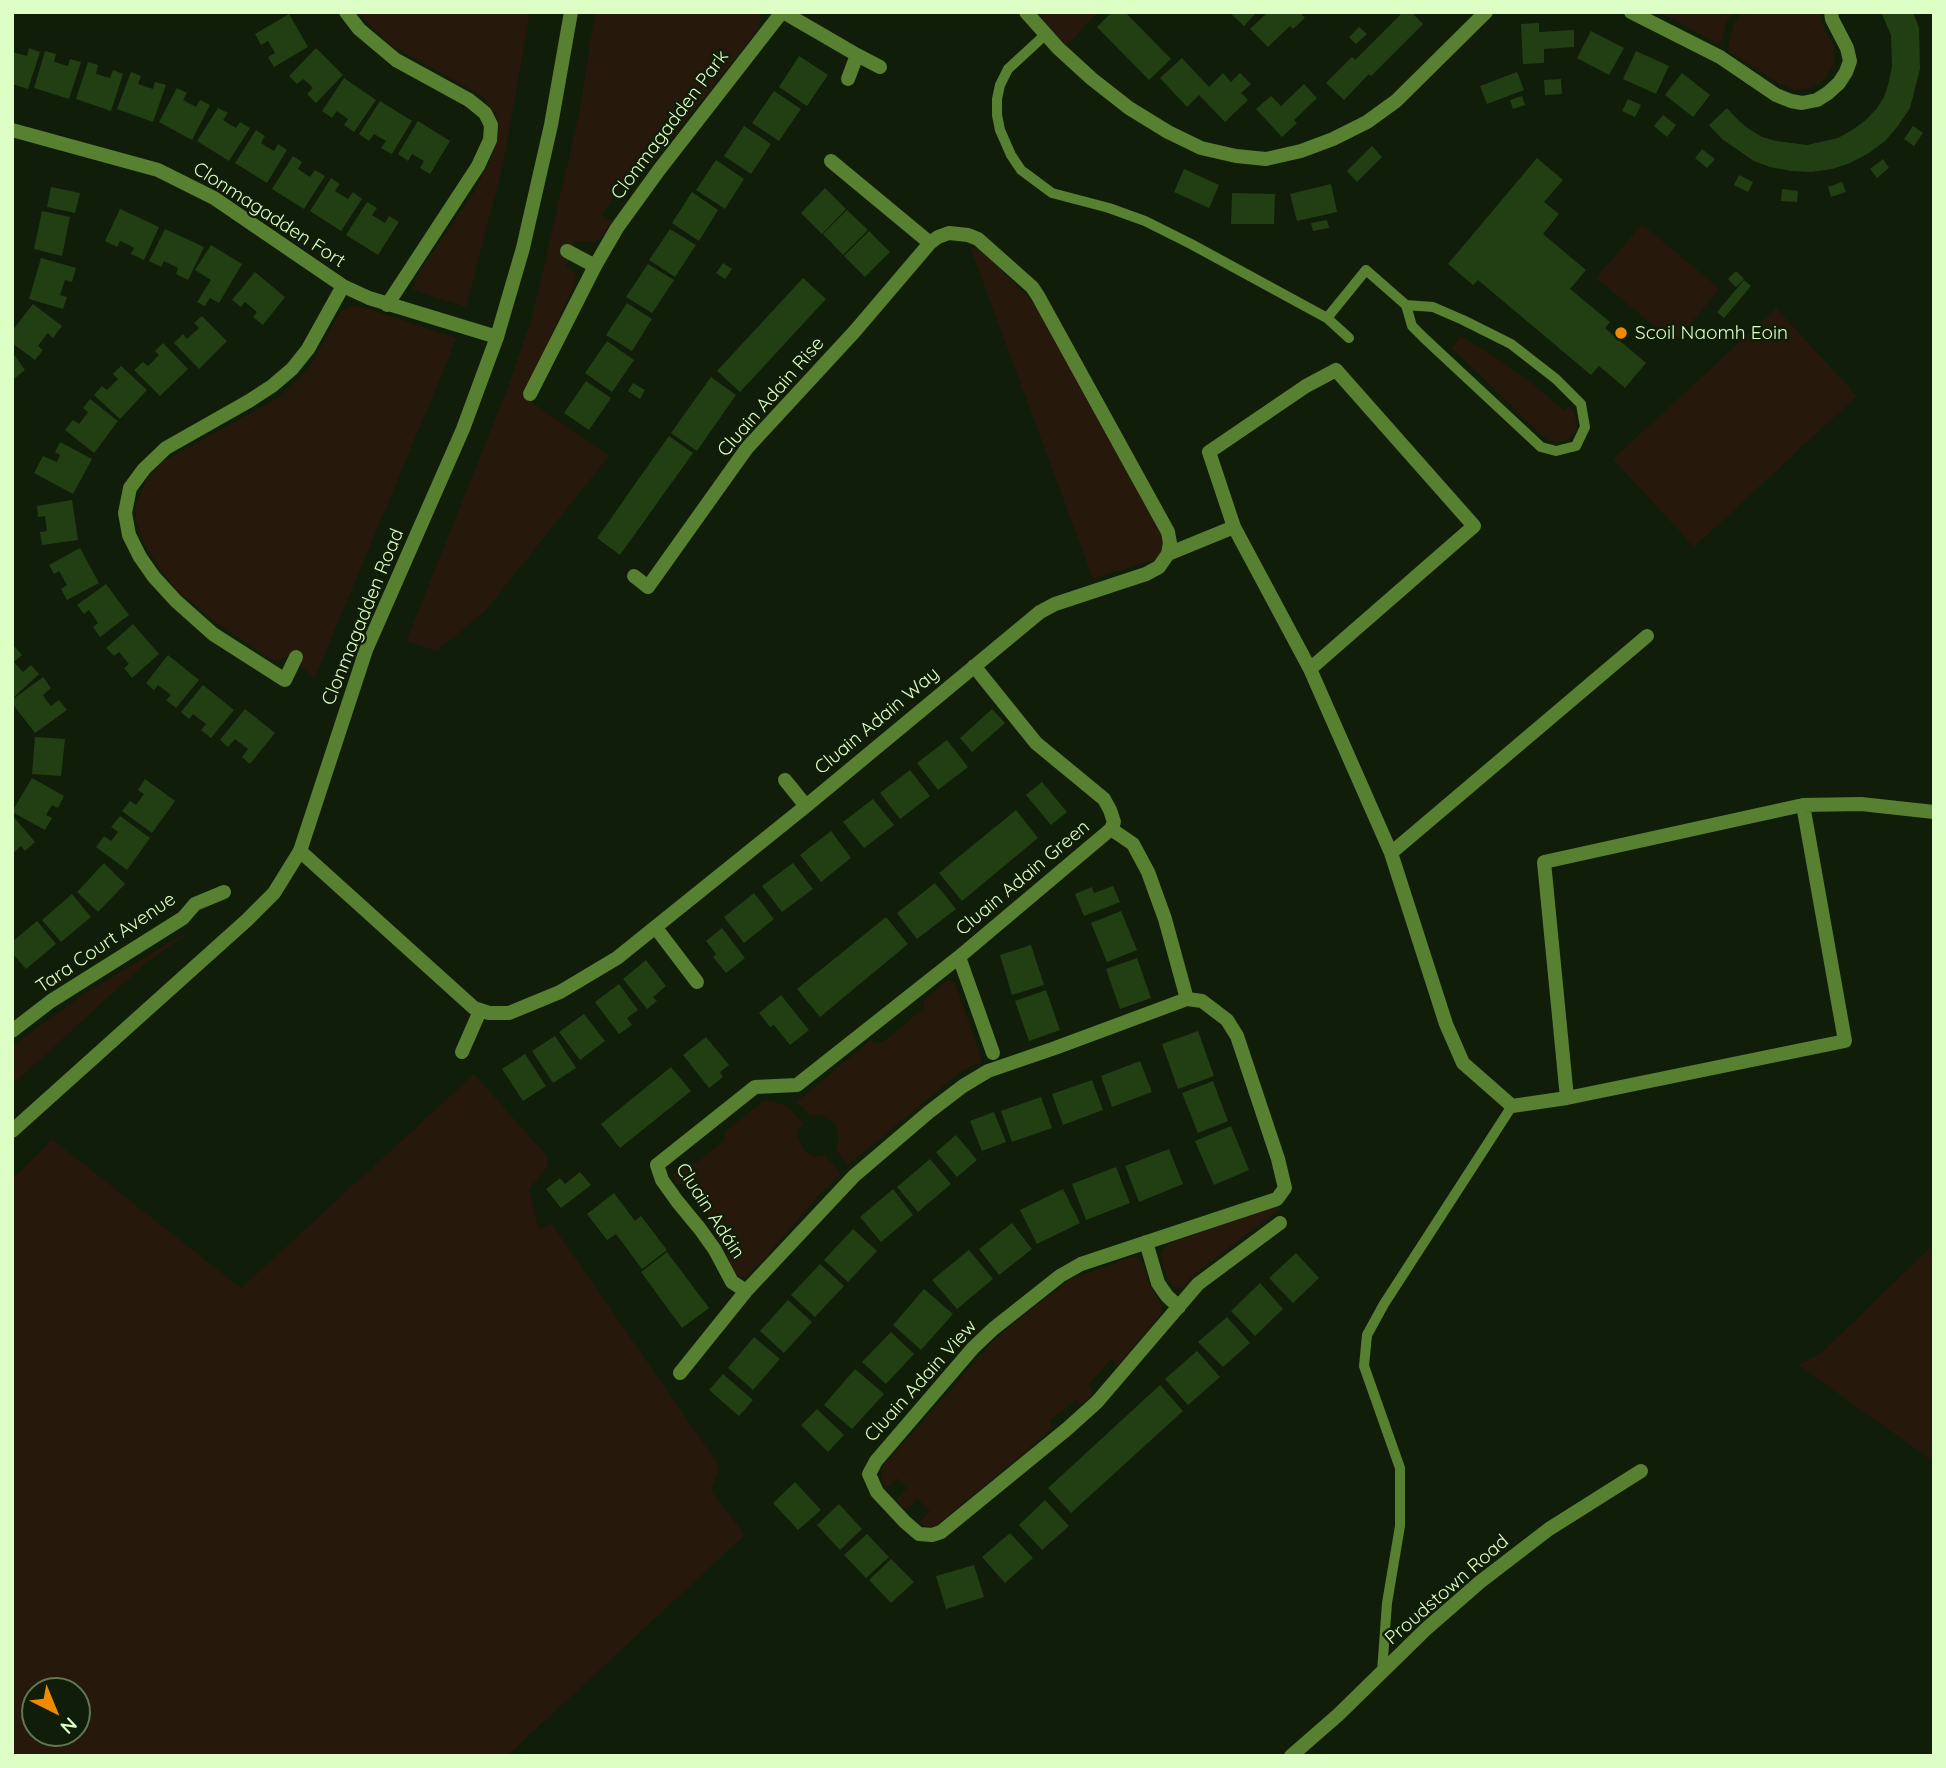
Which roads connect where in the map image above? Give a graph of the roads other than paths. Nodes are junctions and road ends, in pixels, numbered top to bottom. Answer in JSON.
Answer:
{"nodes":[{"id":1,"x":346,"y":12,"type":"edge"},
{"id":2,"x":571,"y":12,"type":"edge"},
{"id":3,"x":783,"y":12,"type":"edge"},
{"id":4,"x":1026,"y":12,"type":"edge"},
{"id":5,"x":1486,"y":12,"type":"edge"},
{"id":6,"x":1631,"y":12,"type":"edge"},
{"id":7,"x":1831,"y":12,"type":"edge"},
{"id":8,"x":1046,"y":34,"type":"junction"},
{"id":9,"x":857,"y":55,"type":"junction"},
{"id":10,"x":880,"y":66,"type":"dead end"},
{"id":11,"x":848,"y":79,"type":"dead end"},
{"id":12,"x":12,"y":131,"type":"edge"},
{"id":13,"x":831,"y":161,"type":"dead end"},
{"id":14,"x":930,"y":243,"type":"junction"},
{"id":15,"x":568,"y":251,"type":"dead end"},
{"id":16,"x":595,"y":266,"type":"junction"},
{"id":17,"x":343,"y":286,"type":"junction"},
{"id":18,"x":387,"y":305,"type":"junction"},
{"id":19,"x":1406,"y":305,"type":"junction"},
{"id":20,"x":1327,"y":318,"type":"junction"},
{"id":21,"x":497,"y":337,"type":"junction"},
{"id":22,"x":1349,"y":338,"type":"dead end"},
{"id":23,"x":530,"y":394,"type":"dead end"},
{"id":24,"x":1234,"y":527,"type":"junction"},
{"id":25,"x":1168,"y":554,"type":"junction"},
{"id":26,"x":634,"y":576,"type":"dead end"},
{"id":27,"x":1647,"y":636,"type":"dead end"},
{"id":28,"x":296,"y":657,"type":"dead end"},
{"id":29,"x":974,"y":666,"type":"junction"},
{"id":30,"x":1310,"y":669,"type":"junction"},
{"id":31,"x":785,"y":780,"type":"dead end"},
{"id":32,"x":1803,"y":805,"type":"junction"},
{"id":33,"x":806,"y":806,"type":"junction"},
{"id":34,"x":1934,"y":812,"type":"edge"},
{"id":35,"x":1111,"y":829,"type":"junction"},
{"id":36,"x":300,"y":850,"type":"junction"},
{"id":37,"x":1391,"y":853,"type":"junction"},
{"id":38,"x":224,"y":892,"type":"dead end"},
{"id":39,"x":656,"y":928,"type":"junction"},
{"id":40,"x":959,"y":957,"type":"junction"},
{"id":41,"x":697,"y":982,"type":"dead end"},
{"id":42,"x":1187,"y":999,"type":"junction"},
{"id":43,"x":480,"y":1011,"type":"junction"},
{"id":44,"x":12,"y":1031,"type":"edge"},
{"id":45,"x":463,"y":1052,"type":"dead end"},
{"id":46,"x":993,"y":1054,"type":"dead end"},
{"id":47,"x":1567,"y":1098,"type":"junction"},
{"id":48,"x":1512,"y":1106,"type":"junction"},
{"id":49,"x":12,"y":1131,"type":"edge"},
{"id":50,"x":1280,"y":1223,"type":"dead end"},
{"id":51,"x":1146,"y":1242,"type":"junction"},
{"id":52,"x":746,"y":1291,"type":"junction"},
{"id":53,"x":1179,"y":1307,"type":"junction"},
{"id":54,"x":680,"y":1373,"type":"dead end"},
{"id":55,"x":1641,"y":1471,"type":"dead end"},
{"id":56,"x":1382,"y":1672,"type":"junction"},
{"id":57,"x":1291,"y":1756,"type":"edge"}],
"edges":[{"from":1,"to":18,"type":"street"},
{"from":2,"to":21,"type":"street","name":"Clonmagadden Road"},
{"from":3,"to":9,"type":"street","name":"Clonmagadden Park"},
{"from":3,"to":16,"type":"street","name":"Clonmagadden Park"},
{"from":4,"to":8,"type":"street"},
{"from":5,"to":8,"type":"street"},
{"from":6,"to":7,"type":"street"},
{"from":8,"to":20,"type":"lane"},
{"from":9,"to":10,"type":"street","name":"Clonmagadden Park"},
{"from":9,"to":11,"type":"street"},
{"from":12,"to":17,"type":"street","name":"Clonmagadden Fort"},
{"from":13,"to":14,"type":"street"},
{"from":14,"to":25,"type":"street","name":"Cluain Adain Rise"},
{"from":14,"to":26,"type":"street","name":"Cluain Adain Rise"},
{"from":15,"to":16,"type":"street"},
{"from":16,"to":23,"type":"street","name":"Clonmagadden Park"},
{"from":17,"to":18,"type":"street","name":"Clonmagadden Fort"},
{"from":17,"to":28,"type":"street","name":"Clonmagadden Fort"},
{"from":18,"to":21,"type":"street","name":"Clonmagadden Fort"},
{"from":19,"to":19,"type":"lane"},
{"from":19,"to":20,"type":"lane"},
{"from":20,"to":22,"type":"lane"},
{"from":21,"to":36,"type":"street","name":"Clonmagadden Road"},
{"from":24,"to":25,"type":"street","name":"Cluain Adain Way"},
{"from":24,"to":30,"type":"street"},
{"from":24,"to":30,"type":"street"},
{"from":25,"to":29,"type":"street","name":"Cluain Adain Way"},
{"from":27,"to":37,"type":"street"},
{"from":29,"to":33,"type":"street","name":"Cluain Adain Way"},
{"from":29,"to":35,"type":"street"},
{"from":30,"to":37,"type":"street"},
{"from":31,"to":33,"type":"street"},
{"from":32,"to":34,"type":"street"},
{"from":32,"to":47,"type":"street"},
{"from":32,"to":47,"type":"street"},
{"from":33,"to":39,"type":"street","name":"Cluain Adain Way"},
{"from":35,"to":40,"type":"street","name":"Cluain Adain Green"},
{"from":35,"to":42,"type":"street"},
{"from":36,"to":43,"type":"street"},
{"from":36,"to":49,"type":"street","name":"Clonmagadden Road"},
{"from":37,"to":48,"type":"street"},
{"from":38,"to":44,"type":"street","name":"Tara Court Avenue"},
{"from":39,"to":41,"type":"street"},
{"from":39,"to":43,"type":"street","name":"Cluain Adain Way"},
{"from":40,"to":46,"type":"street"},
{"from":40,"to":52,"type":"street","name":"Cluain Adáin"},
{"from":42,"to":51,"type":"street","name":"Cluain Adain View"},
{"from":42,"to":52,"type":"street","name":"Cluain Adáin"},
{"from":43,"to":45,"type":"street"},
{"from":47,"to":48,"type":"street"},
{"from":48,"to":56,"type":"lane"},
{"from":50,"to":53,"type":"street","name":"Cluain Adain View"},
{"from":51,"to":53,"type":"street"},
{"from":51,"to":53,"type":"street","name":"Cluain Adain View"},
{"from":52,"to":54,"type":"street"},
{"from":55,"to":56,"type":"street","name":"Proudstown Road"},
{"from":56,"to":57,"type":"street","name":"Proudstown Road"}]}
